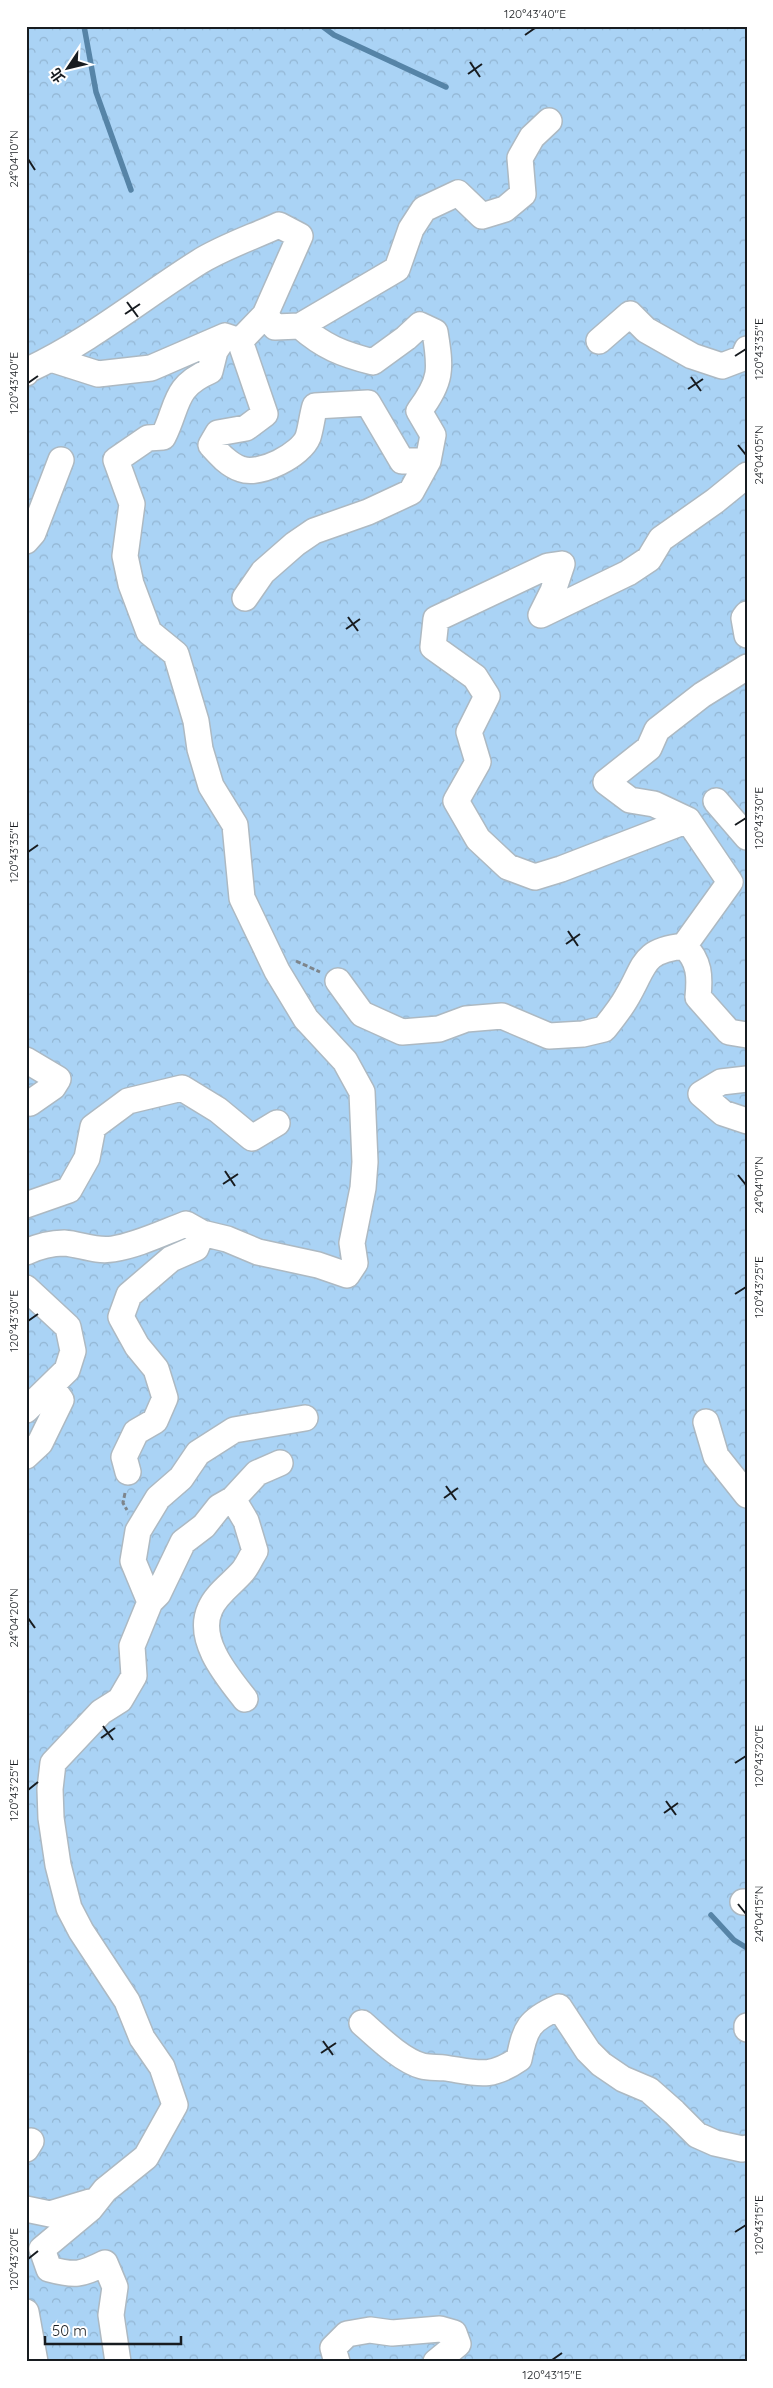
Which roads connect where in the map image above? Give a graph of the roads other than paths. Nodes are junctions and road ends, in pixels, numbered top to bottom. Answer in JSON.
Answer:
{"nodes":[{"id":1,"x":549,"y":121,"type":"dead end"},
{"id":2,"x":265,"y":316,"type":"junction"},
{"id":3,"x":300,"y":326,"type":"junction"},
{"id":4,"x":232,"y":338,"type":"junction"},
{"id":5,"x":599,"y":342,"type":"dead end"},
{"id":6,"x":747,"y":349,"type":"edge"},
{"id":7,"x":51,"y":360,"type":"junction"},
{"id":8,"x":26,"y":374,"type":"edge"},
{"id":9,"x":61,"y":460,"type":"dead end"},
{"id":10,"x":428,"y":462,"type":"junction"},
{"id":11,"x":747,"y":475,"type":"edge"},
{"id":12,"x":26,"y":541,"type":"edge"},
{"id":13,"x":245,"y":598,"type":"dead end"},
{"id":14,"x":747,"y":614,"type":"edge"},
{"id":15,"x":747,"y":635,"type":"edge"},
{"id":16,"x":747,"y":667,"type":"edge"},
{"id":17,"x":716,"y":800,"type":"dead end"},
{"id":18,"x":688,"y":820,"type":"junction"},
{"id":19,"x":747,"y":837,"type":"edge"},
{"id":20,"x":684,"y":946,"type":"junction"},
{"id":21,"x":338,"y":980,"type":"road end"},
{"id":22,"x":747,"y":1035,"type":"edge"},
{"id":23,"x":26,"y":1060,"type":"edge"},
{"id":24,"x":747,"y":1079,"type":"edge"},
{"id":25,"x":26,"y":1101,"type":"edge"},
{"id":26,"x":747,"y":1120,"type":"edge"},
{"id":27,"x":277,"y":1123,"type":"dead end"},
{"id":28,"x":26,"y":1205,"type":"edge"},
{"id":29,"x":202,"y":1233,"type":"junction"},
{"id":30,"x":26,"y":1252,"type":"edge"},
{"id":31,"x":26,"y":1288,"type":"edge"},
{"id":32,"x":51,"y":1386,"type":"junction"},
{"id":33,"x":26,"y":1410,"type":"edge"},
{"id":34,"x":305,"y":1418,"type":"dead end"},
{"id":35,"x":706,"y":1422,"type":"dead end"},
{"id":36,"x":26,"y":1456,"type":"edge"},
{"id":37,"x":280,"y":1462,"type":"dead end"},
{"id":38,"x":128,"y":1472,"type":"dead end"},
{"id":39,"x":747,"y":1495,"type":"edge"},
{"id":40,"x":233,"y":1499,"type":"junction"},
{"id":41,"x":150,"y":1602,"type":"junction"},
{"id":42,"x":245,"y":1699,"type":"dead end"},
{"id":43,"x":362,"y":2023,"type":"dead end"},
{"id":44,"x":747,"y":2148,"type":"edge"},
{"id":45,"x":97,"y":2200,"type":"junction"},
{"id":46,"x":26,"y":2209,"type":"edge"},
{"id":47,"x":26,"y":2312,"type":"edge"},
{"id":48,"x":35,"y":2362,"type":"edge"},
{"id":49,"x":118,"y":2362,"type":"edge"},
{"id":50,"x":337,"y":2362,"type":"edge"},
{"id":51,"x":436,"y":2362,"type":"edge"}],
"edges":[{"from":1,"to":3,"type":"lane"},
{"from":2,"to":3,"type":"lane"},
{"from":2,"to":4,"type":"lane"},
{"from":2,"to":7,"type":"lane"},
{"from":3,"to":10,"type":"lane"},
{"from":4,"to":7,"type":"lane"},
{"from":4,"to":10,"type":"lane"},
{"from":4,"to":29,"type":"lane"},
{"from":5,"to":6,"type":"lane"},
{"from":7,"to":8,"type":"lane"},
{"from":9,"to":12,"type":"lane"},
{"from":10,"to":13,"type":"lane"},
{"from":11,"to":18,"type":"lane"},
{"from":14,"to":15,"type":"lane"},
{"from":16,"to":18,"type":"lane"},
{"from":17,"to":19,"type":"lane"},
{"from":18,"to":20,"type":"lane"},
{"from":20,"to":21,"type":"lane"},
{"from":20,"to":22,"type":"lane"},
{"from":23,"to":25,"type":"lane"},
{"from":24,"to":26,"type":"lane"},
{"from":27,"to":28,"type":"lane"},
{"from":29,"to":30,"type":"lane"},
{"from":29,"to":38,"type":"lane"},
{"from":31,"to":32,"type":"lane"},
{"from":32,"to":33,"type":"lane"},
{"from":32,"to":36,"type":"lane"},
{"from":34,"to":41,"type":"lane"},
{"from":35,"to":39,"type":"lane"},
{"from":37,"to":40,"type":"lane"},
{"from":40,"to":41,"type":"lane"},
{"from":40,"to":42,"type":"lane"},
{"from":41,"to":45,"type":"lane"},
{"from":43,"to":44,"type":"lane"},
{"from":45,"to":46,"type":"lane"},
{"from":45,"to":49,"type":"lane"},
{"from":47,"to":48,"type":"lane"},
{"from":50,"to":51,"type":"lane"}]}
